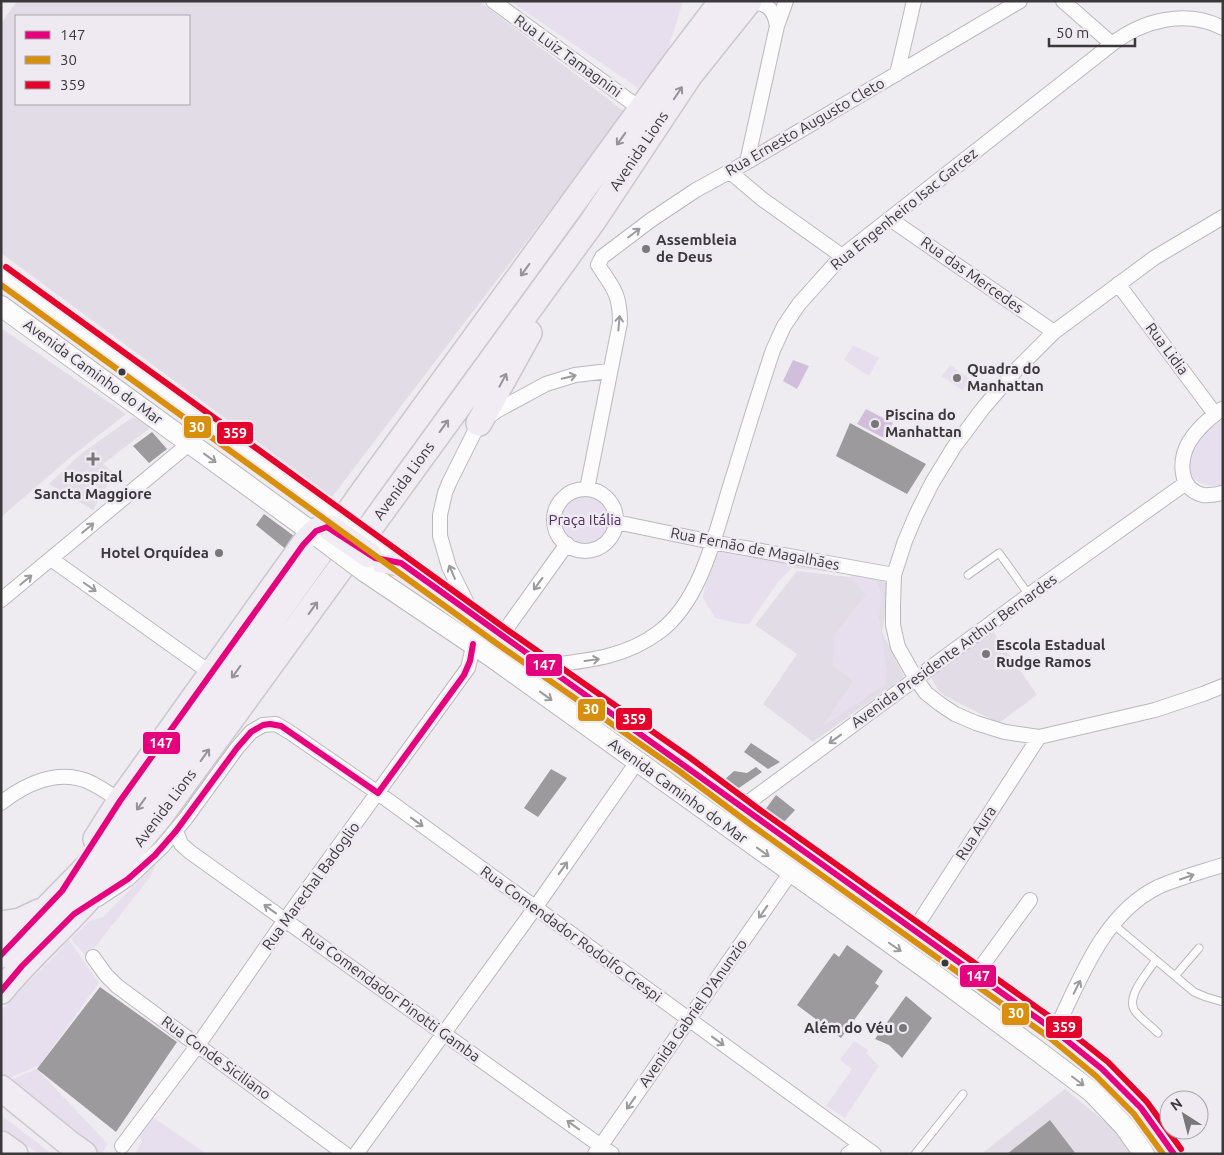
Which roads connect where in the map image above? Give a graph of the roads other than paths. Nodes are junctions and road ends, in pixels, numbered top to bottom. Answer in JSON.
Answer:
{"nodes":[{"id":1,"x":493,"y":1,"type":"edge"},
{"id":2,"x":786,"y":1,"type":"edge"},
{"id":3,"x":914,"y":1,"type":"edge"},
{"id":4,"x":1020,"y":1,"type":"edge"},
{"id":5,"x":1063,"y":1,"type":"edge"},
{"id":6,"x":739,"y":2,"type":"edge"},
{"id":7,"x":777,"y":26,"type":"junction"},
{"id":8,"x":1223,"y":28,"type":"edge"},
{"id":9,"x":1112,"y":44,"type":"junction"},
{"id":10,"x":897,"y":74,"type":"junction"},
{"id":11,"x":642,"y":110,"type":"junction"},
{"id":12,"x":747,"y":162,"type":"junction"},
{"id":13,"x":730,"y":172,"type":"junction"},
{"id":14,"x":1223,"y":217,"type":"edge"},
{"id":15,"x":890,"y":219,"type":"junction"},
{"id":16,"x":593,"y":221,"type":"junction"},
{"id":17,"x":842,"y":256,"type":"junction"},
{"id":18,"x":1,"y":274,"type":"edge"},
{"id":19,"x":1118,"y":284,"type":"junction"},
{"id":20,"x":1,"y":306,"type":"edge"},
{"id":21,"x":1054,"y":332,"type":"junction"},
{"id":22,"x":609,"y":371,"type":"junction"},
{"id":23,"x":1219,"y":411,"type":"edge"},
{"id":24,"x":479,"y":423,"type":"junction"},
{"id":25,"x":190,"y":443,"type":"junction"},
{"id":26,"x":1186,"y":483,"type":"junction"},
{"id":27,"x":586,"y":489,"type":"junction"},
{"id":28,"x":1223,"y":493,"type":"edge"},
{"id":29,"x":616,"y":522,"type":"junction"},
{"id":30,"x":325,"y":529,"type":"junction"},
{"id":31,"x":712,"y":542,"type":"junction"},
{"id":32,"x":567,"y":544,"type":"junction"},
{"id":33,"x":50,"y":559,"type":"junction"},
{"id":34,"x":379,"y":559,"type":"junction"},
{"id":35,"x":894,"y":575,"type":"junction"},
{"id":36,"x":968,"y":575,"type":"dead end"},
{"id":37,"x":1029,"y":595,"type":"junction"},
{"id":38,"x":1,"y":600,"type":"edge"},
{"id":39,"x":473,"y":615,"type":"junction"},
{"id":40,"x":501,"y":636,"type":"junction"},
{"id":41,"x":473,"y":644,"type":"junction"},
{"id":42,"x":544,"y":666,"type":"junction"},
{"id":43,"x":212,"y":674,"type":"junction"},
{"id":44,"x":916,"y":679,"type":"junction"},
{"id":45,"x":1223,"y":686,"type":"edge"},
{"id":46,"x":1039,"y":737,"type":"junction"},
{"id":47,"x":638,"y":762,"type":"junction"},
{"id":48,"x":378,"y":793,"type":"junction"},
{"id":49,"x":1,"y":802,"type":"edge"},
{"id":50,"x":120,"y":802,"type":"junction"},
{"id":51,"x":742,"y":807,"type":"junction"},
{"id":52,"x":726,"y":825,"type":"junction"},
{"id":53,"x":176,"y":831,"type":"junction"},
{"id":54,"x":1223,"y":864,"type":"edge"},
{"id":55,"x":791,"y":872,"type":"junction"},
{"id":56,"x":62,"y":892,"type":"junction"},
{"id":57,"x":1030,"y":900,"type":"dead end"},
{"id":58,"x":535,"y":908,"type":"junction"},
{"id":59,"x":44,"y":910,"type":"junction"},
{"id":60,"x":74,"y":914,"type":"junction"},
{"id":61,"x":285,"y":920,"type":"junction"},
{"id":62,"x":1,"y":924,"type":"edge"},
{"id":63,"x":1112,"y":924,"type":"junction"},
{"id":64,"x":914,"y":930,"type":"junction"},
{"id":65,"x":1199,"y":948,"type":"dead end"},
{"id":66,"x":1,"y":955,"type":"edge"},
{"id":67,"x":93,"y":957,"type":"dead end"},
{"id":68,"x":1156,"y":960,"type":"junction"},
{"id":69,"x":976,"y":974,"type":"junction"},
{"id":70,"x":1175,"y":976,"type":"junction"},
{"id":71,"x":1,"y":991,"type":"edge"},
{"id":72,"x":1223,"y":1002,"type":"edge"},
{"id":73,"x":689,"y":1020,"type":"junction"},
{"id":74,"x":1055,"y":1031,"type":"junction"},
{"id":75,"x":444,"y":1033,"type":"junction"},
{"id":76,"x":1158,"y":1033,"type":"dead end"},
{"id":77,"x":1021,"y":1039,"type":"junction"},
{"id":78,"x":198,"y":1045,"type":"junction"},
{"id":79,"x":1,"y":1088,"type":"edge"},
{"id":80,"x":963,"y":1094,"type":"dead end"},
{"id":81,"x":1,"y":1108,"type":"edge"},
{"id":82,"x":1,"y":1144,"type":"edge"},
{"id":83,"x":861,"y":1145,"type":"junction"},
{"id":84,"x":122,"y":1146,"type":"dead end"},
{"id":85,"x":603,"y":1151,"type":"edge"},
{"id":86,"x":16,"y":1154,"type":"edge"},
{"id":87,"x":58,"y":1154,"type":"edge"},
{"id":88,"x":84,"y":1154,"type":"edge"},
{"id":89,"x":345,"y":1154,"type":"edge"},
{"id":90,"x":356,"y":1154,"type":"edge"},
{"id":91,"x":848,"y":1154,"type":"edge"},
{"id":92,"x":874,"y":1154,"type":"edge"},
{"id":93,"x":915,"y":1154,"type":"edge"},
{"id":94,"x":1144,"y":1154,"type":"edge"},
{"id":95,"x":1174,"y":1154,"type":"edge"}],
"edges":[{"from":1,"to":11,"type":"street","name":"Rua Luiz Tamagnini"},
{"from":2,"to":7,"type":"street"},
{"from":3,"to":10,"type":"street"},
{"from":4,"to":10,"type":"street","name":"Rua Ernesto Augusto Cleto"},
{"from":5,"to":9,"type":"street"},
{"from":6,"to":7,"type":"street"},
{"from":6,"to":11,"type":"highway","name":"Avenida Lions"},
{"from":16,"to":6,"type":"highway","name":"Avenida Lions","one_way":true},
{"from":7,"to":12,"type":"street"},
{"from":8,"to":9,"type":"street","name":"Rua Engenheiro Isac Garcez"},
{"from":9,"to":15,"type":"street","name":"Rua Engenheiro Isac Garcez"},
{"from":10,"to":12,"type":"street","name":"Rua Ernesto Augusto Cleto"},
{"from":11,"to":56,"type":"highway","name":"Avenida Lions","one_way":true},
{"from":12,"to":13,"type":"street","name":"Rua Ernesto Augusto Cleto"},
{"from":13,"to":17,"type":"street"},
{"from":22,"to":13,"type":"street","name":"Rua Ernesto Augusto Cleto","one_way":true},
{"from":14,"to":19,"type":"street"},
{"from":15,"to":17,"type":"street","name":"Rua Engenheiro Isac Garcez"},
{"from":15,"to":21,"type":"street","name":"Rua das Mercedes"},
{"from":24,"to":16,"type":"highway","one_way":true},
{"from":60,"to":16,"type":"highway","name":"Avenida Lions","one_way":true},
{"from":17,"to":31,"type":"street","name":"Rua Engenheiro Isac Garcez"},
{"from":18,"to":30,"type":"main road","name":"Avenida Caminho do Mar"},
{"from":19,"to":21,"type":"street"},
{"from":19,"to":23,"type":"street","name":"Rua Lidia"},
{"from":20,"to":25,"type":"main road","name":"Avenida Caminho do Mar"},
{"from":21,"to":35,"type":"street"},
{"from":24,"to":22,"type":"street","one_way":true},
{"from":22,"to":27,"type":"street"},
{"from":23,"to":26,"type":"street"},
{"from":39,"to":24,"type":"street","one_way":true},
{"from":25,"to":30,"type":"main road","name":"Avenida Caminho do Mar","one_way":true},
{"from":33,"to":25,"type":"street","one_way":true},
{"from":26,"to":28,"type":"street"},
{"from":26,"to":37,"type":"street","name":"Avenida Presidente Arthur Bernardes"},
{"from":27,"to":29,"type":"street"},
{"from":27,"to":32,"type":"street"},
{"from":29,"to":31,"type":"street","name":"Rua Fernão de Magalhães"},
{"from":29,"to":32,"type":"street"},
{"from":30,"to":34,"type":"highway","bridge":true},
{"from":30,"to":43,"type":"highway"},
{"from":31,"to":35,"type":"street","name":"Rua Fernão de Magalhães"},
{"from":42,"to":31,"type":"street","name":"Rua Engenheiro Isac Garcez","one_way":true},
{"from":32,"to":40,"type":"street","one_way":true},
{"from":38,"to":33,"type":"street","one_way":true},
{"from":33,"to":43,"type":"street","one_way":true},
{"from":34,"to":39,"type":"main road","name":"Avenida Caminho do Mar"},
{"from":34,"to":41,"type":"main road","name":"Avenida Caminho do Mar"},
{"from":35,"to":44,"type":"street"},
{"from":36,"to":37,"type":"lane"},
{"from":37,"to":44,"type":"street","name":"Avenida Presidente Arthur Bernardes"},
{"from":39,"to":40,"type":"main road","name":"Avenida Caminho do Mar"},
{"from":39,"to":41,"type":"street","name":"Rua Marechal Badoglio"},
{"from":40,"to":42,"type":"main road","name":"Avenida Caminho do Mar"},
{"from":41,"to":47,"type":"main road","name":"Avenida Caminho do Mar","one_way":true},
{"from":41,"to":48,"type":"street","name":"Rua Marechal Badoglio"},
{"from":42,"to":51,"type":"main road","name":"Avenida Caminho do Mar"},
{"from":43,"to":50,"type":"highway"},
{"from":44,"to":46,"type":"street"},
{"from":44,"to":51,"type":"street","name":"Avenida Presidente Arthur Bernardes","one_way":true},
{"from":45,"to":46,"type":"street"},
{"from":46,"to":64,"type":"street","name":"Rua Aura"},
{"from":47,"to":52,"type":"main road","name":"Avenida Caminho do Mar"},
{"from":58,"to":47,"type":"street","one_way":true},
{"from":48,"to":53,"type":"street","name":"Rua Comendador Rodolfo Crespi"},
{"from":48,"to":58,"type":"street","name":"Rua Comendador Rodolfo Crespi","one_way":true},
{"from":48,"to":61,"type":"street","name":"Rua Marechal Badoglio"},
{"from":49,"to":50,"type":"street"},
{"from":50,"to":56,"type":"highway"},
{"from":51,"to":52,"type":"street","name":"Avenida Presidente Arthur Bernardes"},
{"from":51,"to":64,"type":"main road","name":"Avenida Caminho do Mar"},
{"from":52,"to":55,"type":"main road","name":"Avenida Caminho do Mar","one_way":true},
{"from":53,"to":60,"type":"street"},
{"from":61,"to":53,"type":"street","name":"Rua Comendador Pinotti Gamba","one_way":true},
{"from":63,"to":54,"type":"street","one_way":true},
{"from":55,"to":73,"type":"street","name":"Avenida Gabriel D'Anunzio","one_way":true},
{"from":55,"to":77,"type":"main road","name":"Avenida Caminho do Mar","one_way":true},
{"from":56,"to":59,"type":"highway","name":"Avenida Lions"},
{"from":57,"to":69,"type":"street"},
{"from":58,"to":73,"type":"street","name":"Rua Comendador Rodolfo Crespi"},
{"from":58,"to":75,"type":"street"},
{"from":59,"to":62,"type":"highway"},
{"from":59,"to":66,"type":"highway","name":"Avenida Lions"},
{"from":60,"to":71,"type":"highway","name":"Avenida Lions"},
{"from":61,"to":75,"type":"street","name":"Rua Comendador Pinotti Gamba"},
{"from":61,"to":78,"type":"street","name":"Rua Marechal Badoglio"},
{"from":63,"to":68,"type":"lane"},
{"from":74,"to":63,"type":"street","one_way":true},
{"from":64,"to":69,"type":"main road","name":"Avenida Caminho do Mar"},
{"from":65,"to":70,"type":"lane"},
{"from":67,"to":78,"type":"street","name":"Rua Conde Siciliano"},
{"from":68,"to":70,"type":"lane"},
{"from":68,"to":76,"type":"lane"},
{"from":69,"to":74,"type":"main road","name":"Avenida Caminho do Mar"},
{"from":70,"to":72,"type":"lane"},
{"from":73,"to":83,"type":"street","name":"Rua Comendador Rodolfo Crespi","one_way":true},
{"from":73,"to":85,"type":"street","name":"Avenida Gabriel D'Anunzio","one_way":true},
{"from":74,"to":77,"type":"main road"},
{"from":74,"to":95,"type":"main road","name":"Avenida Caminho do Mar"},
{"from":85,"to":75,"type":"street","name":"Rua Comendador Pinotti Gamba","one_way":true},
{"from":75,"to":90,"type":"street"},
{"from":77,"to":94,"type":"main road","name":"Avenida Caminho do Mar","one_way":true},
{"from":78,"to":84,"type":"street","name":"Rua Marechal Badoglio"},
{"from":78,"to":89,"type":"street","name":"Rua Conde Siciliano"},
{"from":79,"to":88,"type":"highway"},
{"from":80,"to":93,"type":"lane"},
{"from":81,"to":87,"type":"highway"},
{"from":82,"to":86,"type":"highway"},
{"from":83,"to":91,"type":"street"},
{"from":83,"to":92,"type":"street","name":"Rua Comendador Rodolfo Crespi"}]}
